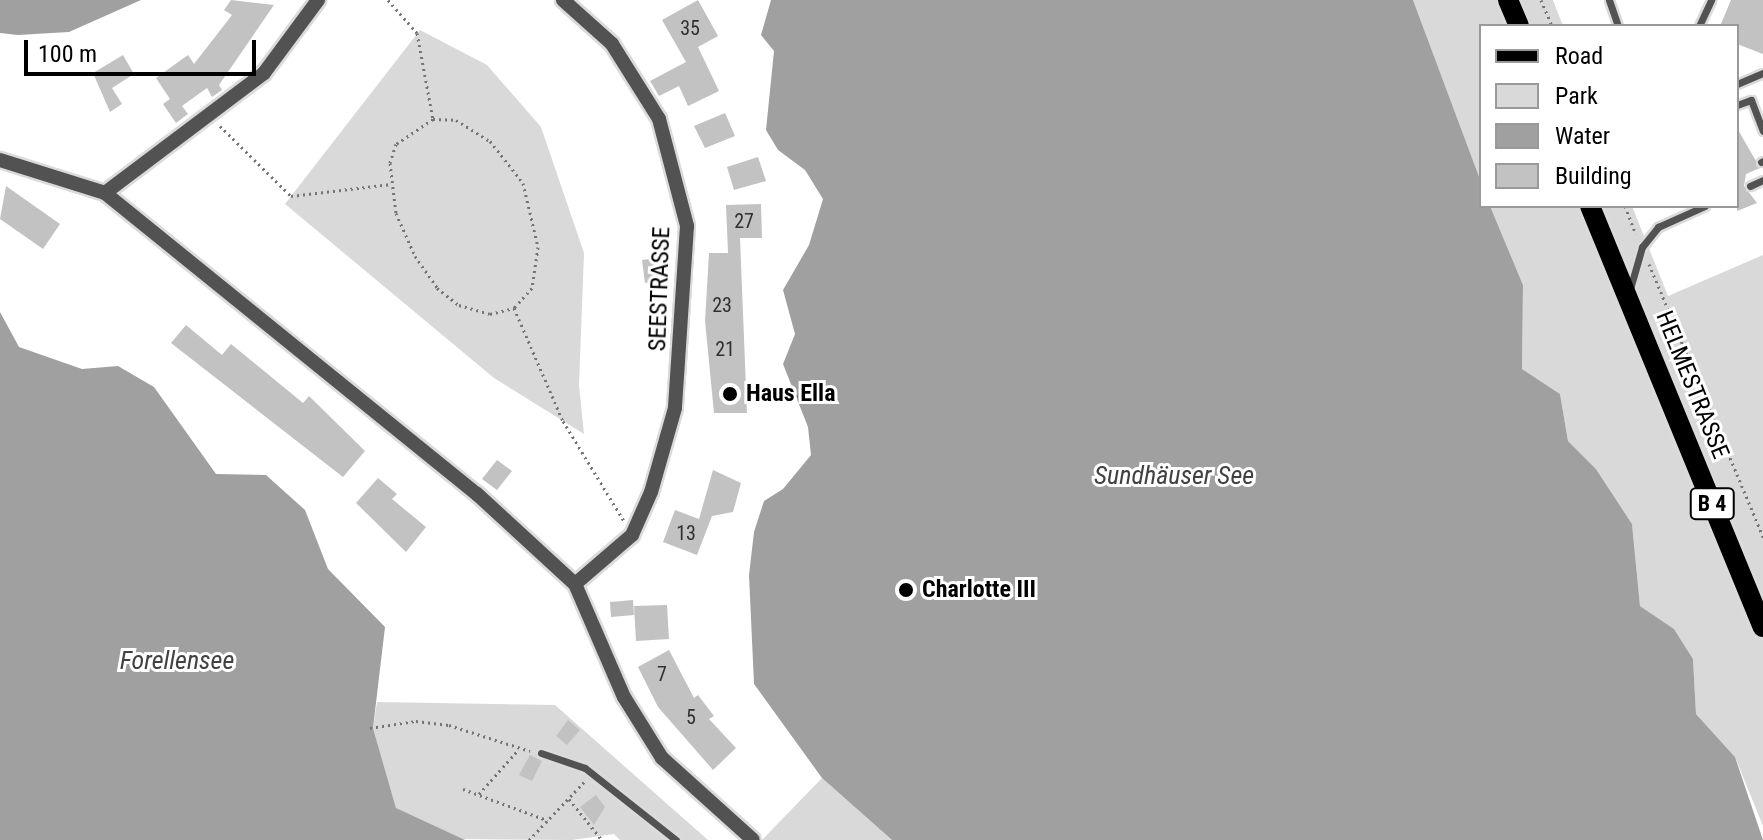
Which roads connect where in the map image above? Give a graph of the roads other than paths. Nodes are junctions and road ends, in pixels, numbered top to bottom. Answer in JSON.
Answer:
{"nodes":[{"id":1,"x":318,"y":0,"type":"edge"},
{"id":2,"x":563,"y":0,"type":"edge"},
{"id":3,"x":1508,"y":0,"type":"edge"},
{"id":4,"x":1609,"y":0,"type":"edge"},
{"id":5,"x":1711,"y":0,"type":"edge"},
{"id":6,"x":1518,"y":24,"type":"edge"},
{"id":7,"x":1617,"y":24,"type":"edge"},
{"id":8,"x":1700,"y":24,"type":"edge"},
{"id":9,"x":1763,"y":73,"type":"edge"},
{"id":10,"x":1739,"y":83,"type":"edge"},
{"id":11,"x":1739,"y":104,"type":"edge"},
{"id":12,"x":1763,"y":131,"type":"edge"},
{"id":13,"x":0,"y":160,"type":"edge"},
{"id":14,"x":1763,"y":180,"type":"edge"},
{"id":15,"x":1750,"y":186,"type":"dead end"},
{"id":16,"x":105,"y":193,"type":"junction"},
{"id":17,"x":1591,"y":208,"type":"edge"},
{"id":18,"x":1686,"y":210,"type":"edge"},
{"id":19,"x":1629,"y":299,"type":"junction"},
{"id":20,"x":575,"y":584,"type":"junction"},
{"id":21,"x":1763,"y":627,"type":"edge"},
{"id":22,"x":541,"y":753,"type":"road end"},
{"id":23,"x":676,"y":840,"type":"edge"},
{"id":24,"x":753,"y":840,"type":"edge"}],
"edges":[{"from":1,"to":16,"type":"street"},
{"from":2,"to":20,"type":"street","name":"SEESTRASSE"},
{"from":3,"to":6,"type":"main road"},
{"from":4,"to":7,"type":"lane"},
{"from":5,"to":8,"type":"lane"},
{"from":9,"to":10,"type":"lane"},
{"from":11,"to":12,"type":"lane"},
{"from":13,"to":16,"type":"street"},
{"from":14,"to":15,"type":"lane"},
{"from":16,"to":20,"type":"street"},
{"from":17,"to":19,"type":"main road","name":"HELMESTRASSE","number":"B 4"},
{"from":18,"to":19,"type":"lane"},
{"from":19,"to":21,"type":"main road","name":"HELMESTRASSE","number":"B 4"},
{"from":20,"to":24,"type":"street"},
{"from":22,"to":23,"type":"lane"}]}
